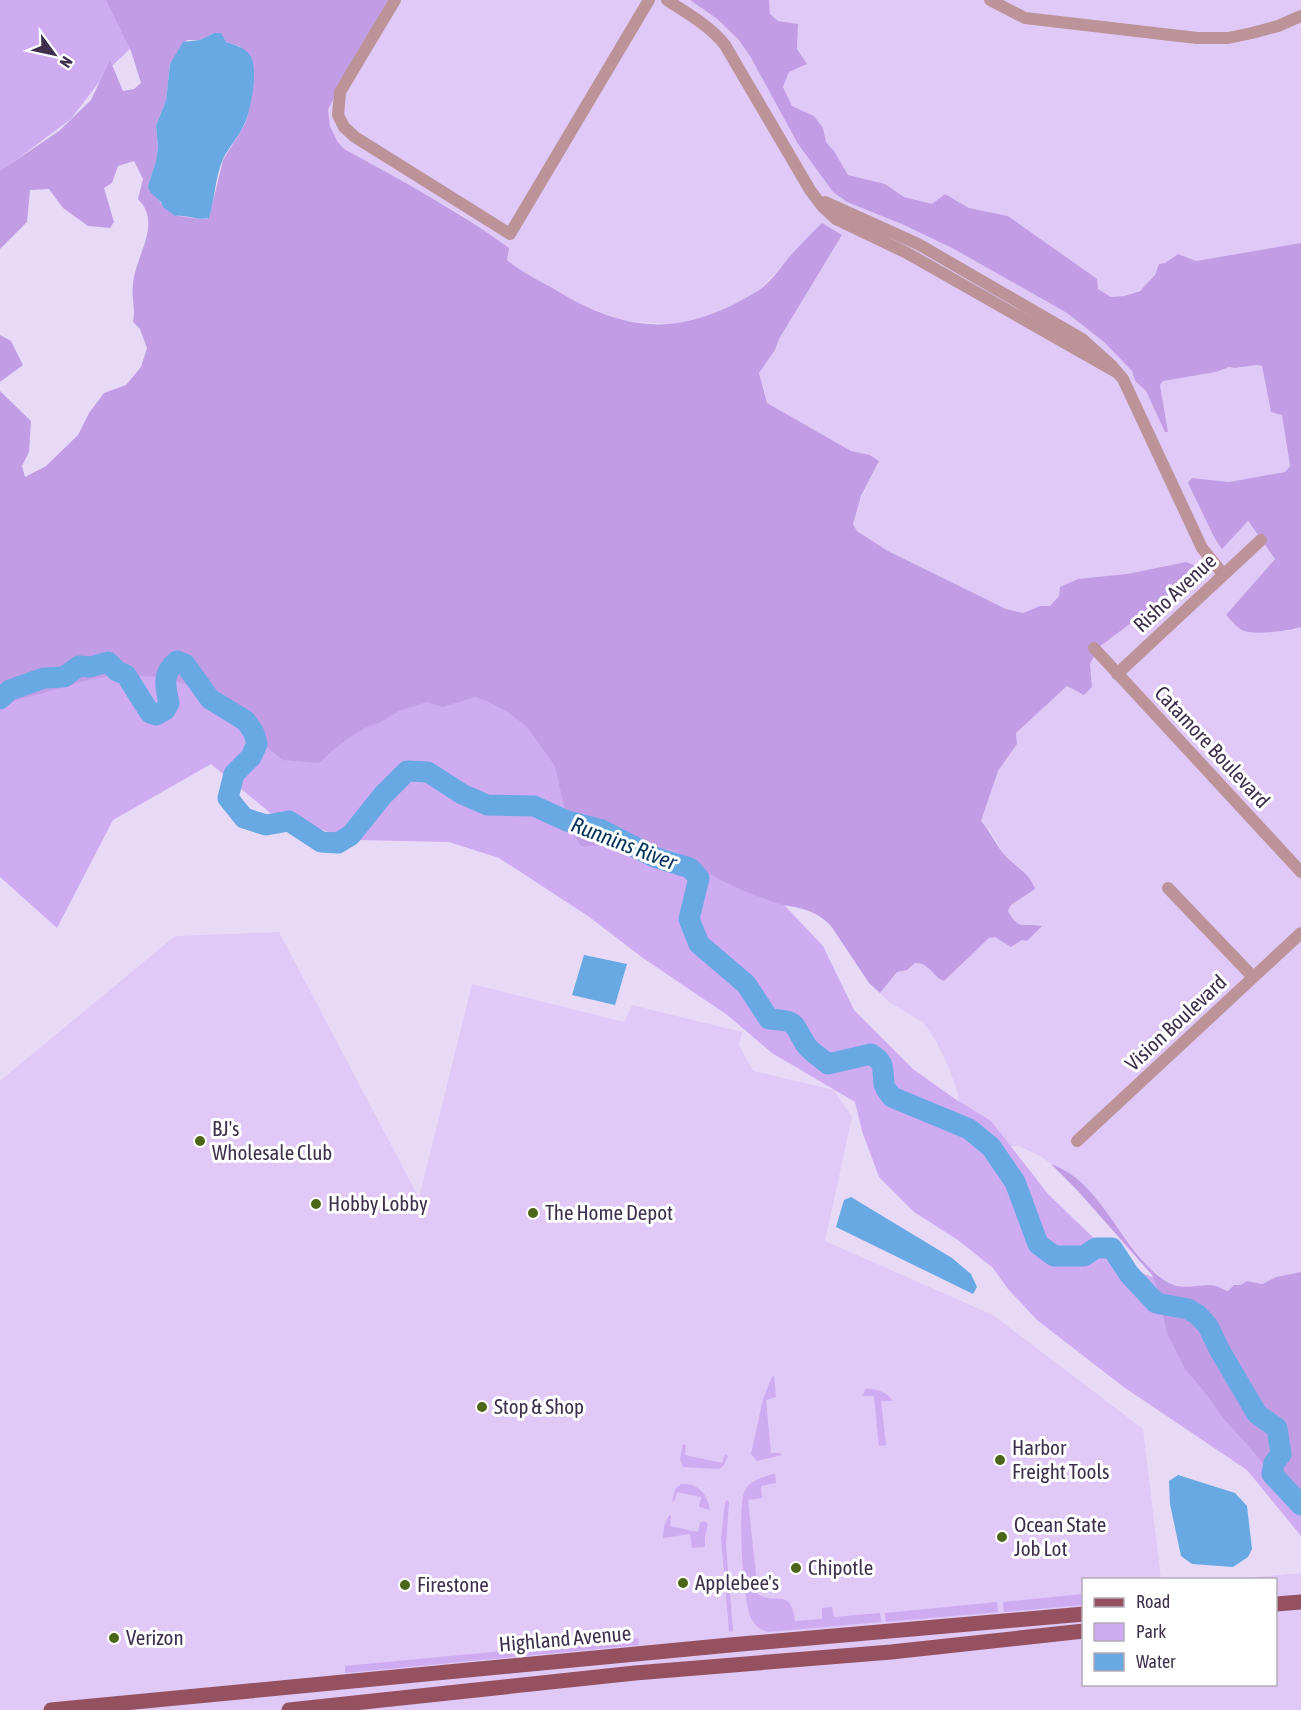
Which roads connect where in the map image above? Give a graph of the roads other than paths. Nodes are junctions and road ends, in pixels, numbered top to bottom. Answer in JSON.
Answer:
{"nodes":[{"id":1,"x":395,"y":0,"type":"edge"},
{"id":2,"x":649,"y":0,"type":"edge"},
{"id":3,"x":668,"y":0,"type":"edge"},
{"id":4,"x":990,"y":0,"type":"edge"},
{"id":5,"x":1301,"y":16,"type":"edge"},
{"id":6,"x":1261,"y":540,"type":"dead end"},
{"id":7,"x":1223,"y":574,"type":"junction"},
{"id":8,"x":1094,"y":648,"type":"dead end"},
{"id":9,"x":1117,"y":674,"type":"junction"},
{"id":10,"x":1301,"y":872,"type":"edge"},
{"id":11,"x":1168,"y":888,"type":"dead end"},
{"id":12,"x":1301,"y":933,"type":"edge"},
{"id":13,"x":1253,"y":976,"type":"junction"},
{"id":14,"x":1077,"y":1141,"type":"dead end"},
{"id":15,"x":1301,"y":1602,"type":"edge"},
{"id":16,"x":1277,"y":1604,"type":"edge"},
{"id":17,"x":1082,"y":1614,"type":"edge"},
{"id":18,"x":1082,"y":1631,"type":"edge"},
{"id":19,"x":51,"y":1710,"type":"edge"},
{"id":20,"x":289,"y":1710,"type":"edge"}],
"edges":[{"from":1,"to":2,"type":"street"},
{"from":3,"to":7,"type":"street"},
{"from":4,"to":5,"type":"street"},
{"from":6,"to":7,"type":"street","name":"Risho Avenue"},
{"from":7,"to":9,"type":"street","name":"Risho Avenue"},
{"from":8,"to":9,"type":"street","name":"Catamore Boulevard"},
{"from":9,"to":10,"type":"street","name":"Catamore Boulevard"},
{"from":11,"to":13,"type":"street"},
{"from":12,"to":13,"type":"street","name":"Vision Boulevard"},
{"from":13,"to":14,"type":"street","name":"Vision Boulevard"},
{"from":15,"to":16,"type":"main road"},
{"from":17,"to":19,"type":"main road","name":"Highland Avenue"},
{"from":18,"to":20,"type":"main road","name":"Highland Avenue"}]}
